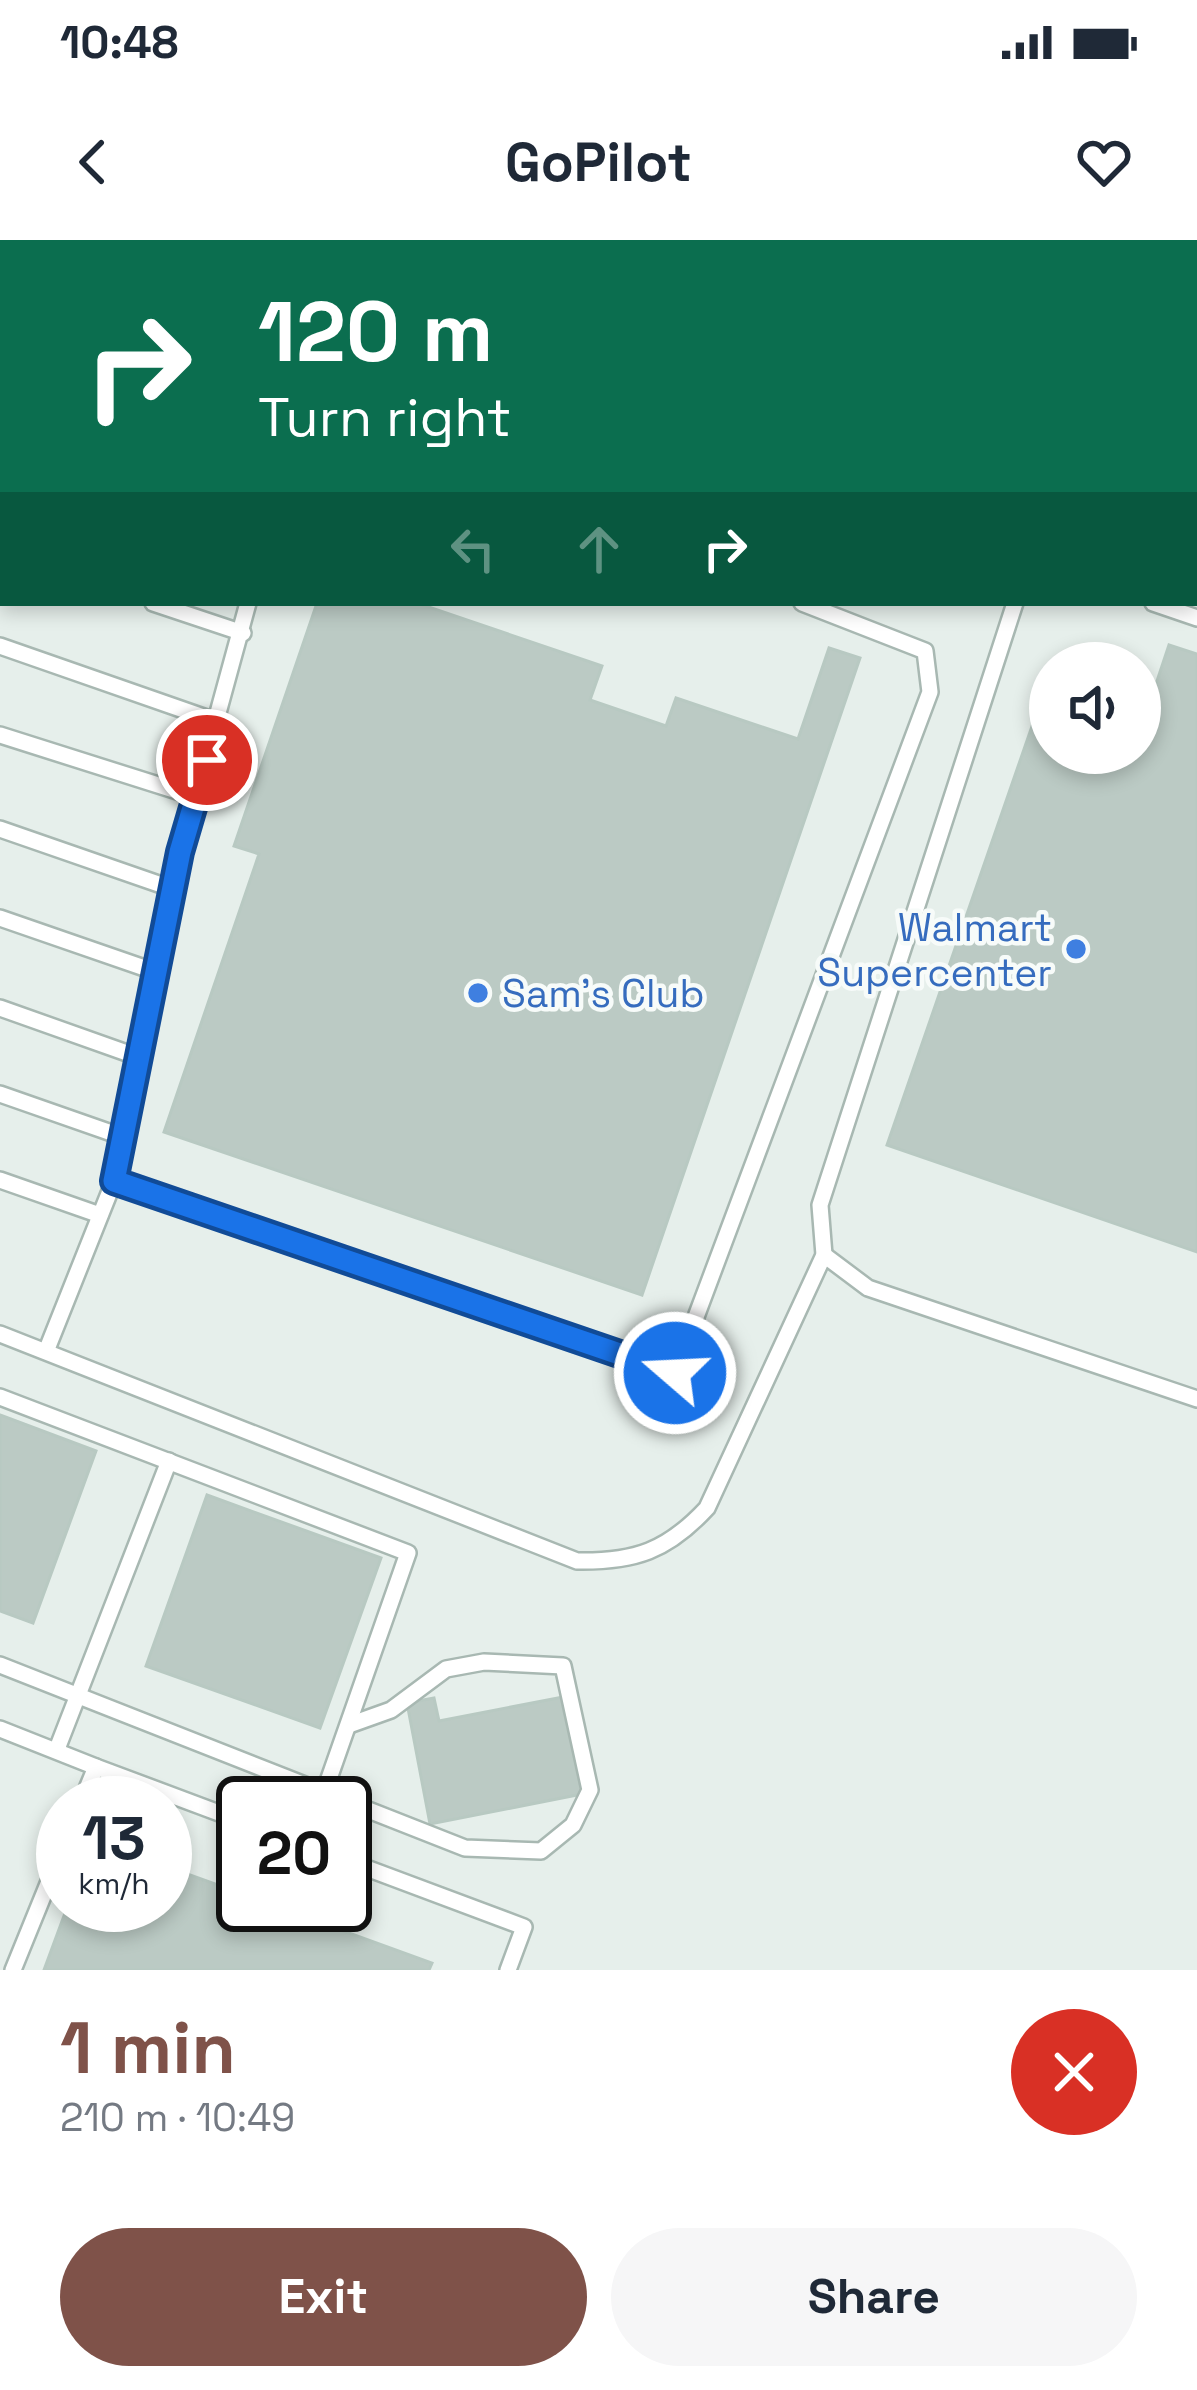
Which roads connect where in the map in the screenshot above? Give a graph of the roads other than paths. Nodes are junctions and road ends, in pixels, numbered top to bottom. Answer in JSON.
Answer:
{"nodes":[{"id":1,"x":163,"y":606,"type":"edge"},
{"id":2,"x":248,"y":606,"type":"edge"},
{"id":3,"x":1014,"y":606,"type":"edge"},
{"id":4,"x":834,"y":608,"type":"edge"},
{"id":5,"x":243,"y":633,"type":"junction"},
{"id":6,"x":0,"y":646,"type":"edge"},
{"id":7,"x":218,"y":722,"type":"junction"},
{"id":8,"x":0,"y":735,"type":"edge"},
{"id":9,"x":196,"y":797,"type":"junction"},
{"id":10,"x":0,"y":829,"type":"edge"},
{"id":11,"x":173,"y":889,"type":"junction"},
{"id":12,"x":0,"y":918,"type":"edge"},
{"id":13,"x":159,"y":973,"type":"junction"},
{"id":14,"x":0,"y":1008,"type":"edge"},
{"id":15,"x":140,"y":1058,"type":"junction"},
{"id":16,"x":0,"y":1094,"type":"edge"},
{"id":17,"x":123,"y":1138,"type":"junction"},
{"id":18,"x":0,"y":1180,"type":"edge"},
{"id":19,"x":114,"y":1181,"type":"junction"},
{"id":20,"x":100,"y":1215,"type":"junction"},
{"id":21,"x":824,"y":1255,"type":"junction"},
{"id":22,"x":0,"y":1334,"type":"edge"},
{"id":23,"x":47,"y":1349,"type":"junction"},
{"id":24,"x":0,"y":1397,"type":"edge"},
{"id":25,"x":1197,"y":1399,"type":"edge"},
{"id":26,"x":169,"y":1461,"type":"junction"},
{"id":27,"x":0,"y":1665,"type":"edge"},
{"id":28,"x":80,"y":1695,"type":"junction"},
{"id":29,"x":349,"y":1725,"type":"junction"},
{"id":30,"x":0,"y":1729,"type":"edge"},
{"id":31,"x":57,"y":1749,"type":"junction"},
{"id":32,"x":96,"y":1766,"type":"junction"},
{"id":33,"x":92,"y":1776,"type":"edge"},
{"id":34,"x":289,"y":1776,"type":"edge"},
{"id":35,"x":330,"y":1776,"type":"edge"},
{"id":36,"x":372,"y":1809,"type":"edge"},
{"id":37,"x":216,"y":1812,"type":"edge"},
{"id":38,"x":372,"y":1870,"type":"edge"},
{"id":39,"x":36,"y":1913,"type":"edge"},
{"id":40,"x":13,"y":1970,"type":"edge"},
{"id":41,"x":508,"y":1970,"type":"edge"}],
"edges":[{"from":1,"to":5,"type":"lane"},
{"from":2,"to":5,"type":"lane"},
{"from":3,"to":21,"type":"lane"},
{"from":4,"to":19,"type":"lane"},
{"from":5,"to":7,"type":"lane"},
{"from":6,"to":7,"type":"lane"},
{"from":7,"to":9,"type":"lane"},
{"from":8,"to":9,"type":"lane"},
{"from":9,"to":11,"type":"lane"},
{"from":10,"to":11,"type":"lane"},
{"from":11,"to":13,"type":"lane"},
{"from":12,"to":13,"type":"lane"},
{"from":13,"to":15,"type":"lane"},
{"from":14,"to":15,"type":"lane"},
{"from":15,"to":17,"type":"lane"},
{"from":16,"to":17,"type":"lane"},
{"from":17,"to":19,"type":"lane"},
{"from":18,"to":20,"type":"lane"},
{"from":19,"to":20,"type":"lane"},
{"from":20,"to":23,"type":"lane"},
{"from":21,"to":23,"type":"lane"},
{"from":21,"to":25,"type":"lane"},
{"from":22,"to":23,"type":"lane"},
{"from":24,"to":26,"type":"lane"},
{"from":26,"to":28,"type":"lane"},
{"from":26,"to":29,"type":"lane"},
{"from":27,"to":28,"type":"lane"},
{"from":28,"to":31,"type":"lane"},
{"from":28,"to":34,"type":"lane"},
{"from":29,"to":35,"type":"lane"},
{"from":29,"to":36,"type":"lane"},
{"from":30,"to":31,"type":"lane"},
{"from":31,"to":32,"type":"lane"},
{"from":32,"to":33,"type":"lane"},
{"from":32,"to":37,"type":"lane"},
{"from":38,"to":41,"type":"lane"},
{"from":39,"to":40,"type":"lane"}]}
